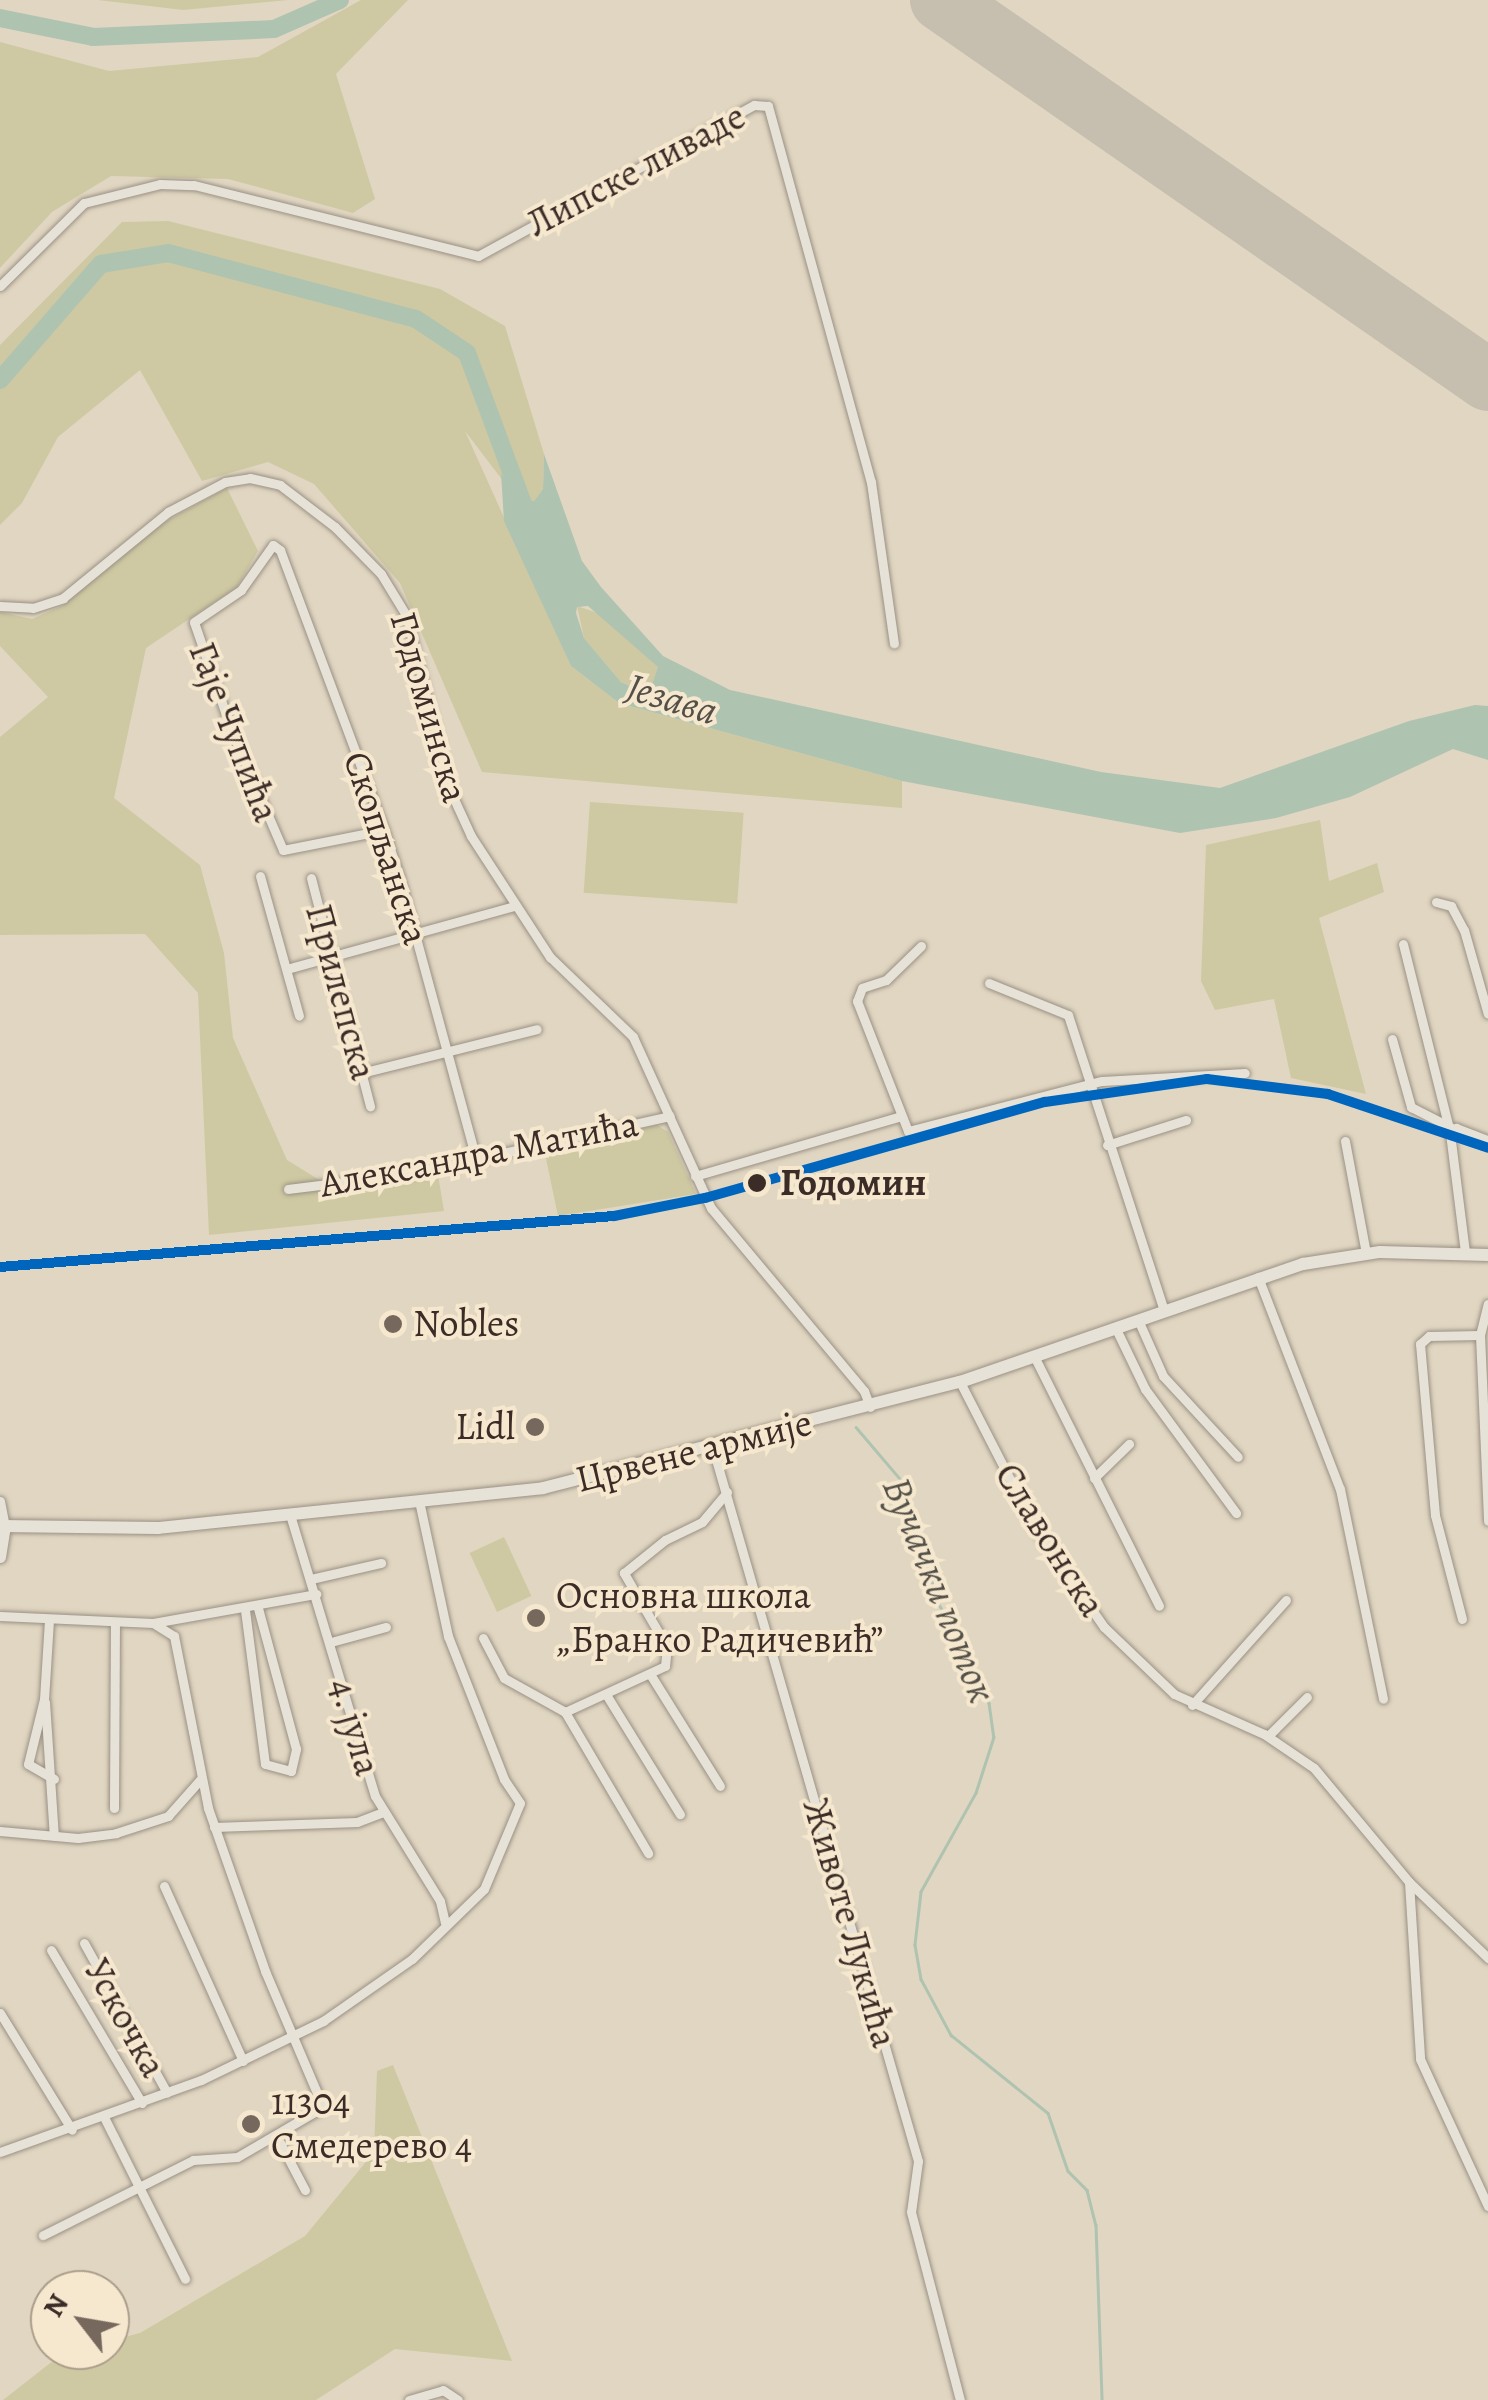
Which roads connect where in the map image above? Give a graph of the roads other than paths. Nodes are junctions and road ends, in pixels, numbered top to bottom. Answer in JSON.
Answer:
{"nodes":[{"id":1,"x":0,"y":286,"type":"edge"},
{"id":2,"x":273,"y":544,"type":"joint"},
{"id":3,"x":0,"y":606,"type":"edge"},
{"id":4,"x":894,"y":643,"type":"dead end"},
{"id":5,"x":384,"y":830,"type":"junction"},
{"id":6,"x":260,"y":876,"type":"dead end"},
{"id":7,"x":311,"y":878,"type":"dead end"},
{"id":8,"x":1436,"y":902,"type":"dead end"},
{"id":9,"x":514,"y":906,"type":"junction"},
{"id":10,"x":416,"y":932,"type":"junction"},
{"id":11,"x":1404,"y":944,"type":"dead end"},
{"id":12,"x":921,"y":946,"type":"dead end"},
{"id":13,"x":332,"y":957,"type":"junction"},
{"id":14,"x":287,"y":969,"type":"junction"},
{"id":15,"x":988,"y":984,"type":"dead end"},
{"id":16,"x":1488,"y":1014,"type":"edge"},
{"id":17,"x":299,"y":1016,"type":"dead end"},
{"id":18,"x":536,"y":1029,"type":"dead end"},
{"id":19,"x":1392,"y":1038,"type":"dead end"},
{"id":20,"x":448,"y":1054,"type":"junction"},
{"id":21,"x":362,"y":1073,"type":"junction"},
{"id":22,"x":1245,"y":1073,"type":"dead end"},
{"id":23,"x":1089,"y":1085,"type":"junction"},
{"id":24,"x":370,"y":1106,"type":"dead end"},
{"id":25,"x":670,"y":1116,"type":"junction"},
{"id":26,"x":898,"y":1118,"type":"junction"},
{"id":27,"x":1186,"y":1120,"type":"dead end"},
{"id":28,"x":1450,"y":1126,"type":"junction"},
{"id":29,"x":1488,"y":1140,"type":"edge"},
{"id":30,"x":1344,"y":1141,"type":"dead end"},
{"id":31,"x":1108,"y":1145,"type":"junction"},
{"id":32,"x":476,"y":1159,"type":"junction"},
{"id":33,"x":695,"y":1176,"type":"junction"},
{"id":34,"x":288,"y":1190,"type":"dead end"},
{"id":35,"x":1464,"y":1252,"type":"junction"},
{"id":36,"x":1366,"y":1254,"type":"junction"},
{"id":37,"x":1488,"y":1254,"type":"edge"},
{"id":38,"x":1258,"y":1276,"type":"junction"},
{"id":39,"x":1488,"y":1304,"type":"edge"},
{"id":40,"x":1164,"y":1312,"type":"junction"},
{"id":41,"x":1139,"y":1322,"type":"junction"},
{"id":42,"x":1486,"y":1324,"type":"edge"},
{"id":43,"x":1116,"y":1329,"type":"junction"},
{"id":44,"x":1480,"y":1336,"type":"junction"},
{"id":45,"x":1035,"y":1358,"type":"junction"},
{"id":46,"x":960,"y":1382,"type":"junction"},
{"id":47,"x":870,"y":1407,"type":"junction"},
{"id":48,"x":1129,"y":1444,"type":"dead end"},
{"id":49,"x":713,"y":1449,"type":"junction"},
{"id":50,"x":1238,"y":1457,"type":"dead end"},
{"id":51,"x":1094,"y":1478,"type":"junction"},
{"id":52,"x":727,"y":1492,"type":"junction"},
{"id":53,"x":0,"y":1502,"type":"edge"},
{"id":54,"x":420,"y":1505,"type":"junction"},
{"id":55,"x":1236,"y":1513,"type":"dead end"},
{"id":56,"x":292,"y":1518,"type":"junction"},
{"id":57,"x":1488,"y":1521,"type":"edge"},
{"id":58,"x":3,"y":1526,"type":"edge"},
{"id":59,"x":0,"y":1556,"type":"edge"},
{"id":60,"x":381,"y":1563,"type":"dead end"},
{"id":61,"x":312,"y":1579,"type":"junction"},
{"id":62,"x":316,"y":1594,"type":"junction"},
{"id":63,"x":1286,"y":1600,"type":"dead end"},
{"id":64,"x":1159,"y":1606,"type":"dead end"},
{"id":65,"x":258,"y":1608,"type":"junction"},
{"id":66,"x":245,"y":1610,"type":"junction"},
{"id":67,"x":176,"y":1615,"type":"junction"},
{"id":68,"x":0,"y":1616,"type":"edge"},
{"id":69,"x":1462,"y":1619,"type":"dead end"},
{"id":70,"x":49,"y":1620,"type":"junction"},
{"id":71,"x":114,"y":1622,"type":"junction"},
{"id":72,"x":153,"y":1623,"type":"junction"},
{"id":73,"x":386,"y":1627,"type":"dead end"},
{"id":74,"x":169,"y":1630,"type":"junction"},
{"id":75,"x":483,"y":1638,"type":"dead end"},
{"id":76,"x":330,"y":1642,"type":"junction"},
{"id":77,"x":650,"y":1674,"type":"junction"},
{"id":78,"x":608,"y":1696,"type":"junction"},
{"id":79,"x":1308,"y":1697,"type":"dead end"},
{"id":80,"x":1383,"y":1699,"type":"dead end"},
{"id":81,"x":44,"y":1700,"type":"junction"},
{"id":82,"x":1192,"y":1706,"type":"junction"},
{"id":83,"x":565,"y":1712,"type":"junction"},
{"id":84,"x":1268,"y":1736,"type":"junction"},
{"id":85,"x":54,"y":1779,"type":"junction"},
{"id":86,"x":200,"y":1780,"type":"junction"},
{"id":87,"x":720,"y":1786,"type":"dead end"},
{"id":88,"x":114,"y":1808,"type":"dead end"},
{"id":89,"x":383,"y":1812,"type":"junction"},
{"id":90,"x":680,"y":1814,"type":"dead end"},
{"id":91,"x":214,"y":1827,"type":"junction"},
{"id":92,"x":0,"y":1832,"type":"edge"},
{"id":93,"x":54,"y":1836,"type":"junction"},
{"id":94,"x":648,"y":1852,"type":"dead end"},
{"id":95,"x":1409,"y":1882,"type":"junction"},
{"id":96,"x":164,"y":1886,"type":"dead end"},
{"id":97,"x":445,"y":1922,"type":"junction"},
{"id":98,"x":84,"y":1943,"type":"dead end"},
{"id":99,"x":1484,"y":1947,"type":"edge"},
{"id":100,"x":51,"y":1950,"type":"dead end"},
{"id":101,"x":1488,"y":1958,"type":"edge"},
{"id":102,"x":0,"y":2013,"type":"edge"},
{"id":103,"x":294,"y":2037,"type":"junction"},
{"id":104,"x":243,"y":2061,"type":"junction"},
{"id":105,"x":167,"y":2094,"type":"junction"},
{"id":106,"x":142,"y":2103,"type":"junction"},
{"id":107,"x":104,"y":2117,"type":"junction"},
{"id":108,"x":72,"y":2130,"type":"junction"},
{"id":109,"x":277,"y":2137,"type":"junction"},
{"id":110,"x":0,"y":2152,"type":"edge"},
{"id":111,"x":138,"y":2187,"type":"junction"},
{"id":112,"x":305,"y":2190,"type":"dead end"},
{"id":113,"x":1488,"y":2206,"type":"edge"},
{"id":114,"x":42,"y":2236,"type":"dead end"},
{"id":115,"x":185,"y":2280,"type":"dead end"},
{"id":116,"x":456,"y":2397,"type":"edge"},
{"id":117,"x":409,"y":2400,"type":"edge"},
{"id":118,"x":960,"y":2400,"type":"edge"}],
"edges":[{"from":1,"to":4,"type":"street","name":"Липске ливаде"},
{"from":2,"to":5,"type":"street","name":"Скопљанска"},
{"from":2,"to":5,"type":"street","name":"Гаје Чупића"},
{"from":3,"to":9,"type":"street","name":"Годоминска"},
{"from":5,"to":10,"type":"street","name":"Скопљанска"},
{"from":6,"to":14,"type":"street"},
{"from":7,"to":13,"type":"street","name":"Прилепска"},
{"from":8,"to":16,"type":"street"},
{"from":9,"to":10,"type":"street"},
{"from":9,"to":25,"type":"street","name":"Годоминска"},
{"from":10,"to":13,"type":"street"},
{"from":10,"to":20,"type":"street","name":"Скопљанска"},
{"from":11,"to":28,"type":"street"},
{"from":12,"to":26,"type":"street"},
{"from":13,"to":14,"type":"street"},
{"from":13,"to":21,"type":"street","name":"Прилепска"},
{"from":14,"to":17,"type":"street"},
{"from":15,"to":23,"type":"street"},
{"from":18,"to":20,"type":"street"},
{"from":19,"to":28,"type":"street"},
{"from":20,"to":21,"type":"street"},
{"from":20,"to":32,"type":"street","name":"Скопљанска"},
{"from":21,"to":24,"type":"street","name":"Прилепска"},
{"from":22,"to":23,"type":"street"},
{"from":23,"to":26,"type":"street"},
{"from":23,"to":31,"type":"street"},
{"from":25,"to":32,"type":"street","name":"Александра Матића"},
{"from":25,"to":33,"type":"street","name":"Годоминска"},
{"from":26,"to":33,"type":"street"},
{"from":27,"to":31,"type":"street"},
{"from":28,"to":29,"type":"street"},
{"from":28,"to":35,"type":"street"},
{"from":30,"to":36,"type":"street"},
{"from":31,"to":40,"type":"street"},
{"from":32,"to":34,"type":"street","name":"Александра Матића"},
{"from":33,"to":47,"type":"street","name":"Годоминска"},
{"from":35,"to":36,"type":"main road","name":"Црвене армије"},
{"from":35,"to":37,"type":"main road","name":"Црвене армије"},
{"from":36,"to":38,"type":"main road","name":"Црвене армије"},
{"from":38,"to":40,"type":"main road","name":"Црвене армије"},
{"from":38,"to":80,"type":"street"},
{"from":39,"to":42,"type":"street"},
{"from":40,"to":41,"type":"main road","name":"Црвене армије"},
{"from":41,"to":43,"type":"main road","name":"Црвене армије"},
{"from":41,"to":50,"type":"street"},
{"from":42,"to":44,"type":"street"},
{"from":43,"to":45,"type":"main road","name":"Црвене армије"},
{"from":43,"to":55,"type":"street"},
{"from":44,"to":57,"type":"street"},
{"from":44,"to":69,"type":"street"},
{"from":45,"to":46,"type":"main road","name":"Црвене армије"},
{"from":45,"to":51,"type":"street"},
{"from":46,"to":47,"type":"main road","name":"Црвене армије"},
{"from":46,"to":82,"type":"street","name":"Славонска"},
{"from":47,"to":49,"type":"main road","name":"Црвене армије"},
{"from":48,"to":51,"type":"street"},
{"from":49,"to":52,"type":"street","name":"Животе Лукића"},
{"from":49,"to":54,"type":"main road","name":"Црвене армије"},
{"from":51,"to":64,"type":"street"},
{"from":52,"to":77,"type":"street"},
{"from":52,"to":118,"type":"street","name":"Животе Лукића"},
{"from":53,"to":58,"type":"street"},
{"from":54,"to":56,"type":"main road","name":"Црвене армије"},
{"from":54,"to":97,"type":"street"},
{"from":56,"to":58,"type":"main road","name":"Црвене армије"},
{"from":56,"to":61,"type":"street","name":"4. јула"},
{"from":58,"to":59,"type":"street"},
{"from":60,"to":61,"type":"street"},
{"from":61,"to":62,"type":"street","name":"4. јула"},
{"from":62,"to":65,"type":"street"},
{"from":62,"to":76,"type":"street","name":"4. јула"},
{"from":63,"to":82,"type":"street"},
{"from":65,"to":66,"type":"street"},
{"from":65,"to":66,"type":"street"},
{"from":66,"to":67,"type":"street"},
{"from":67,"to":72,"type":"street"},
{"from":67,"to":74,"type":"street"},
{"from":68,"to":70,"type":"street"},
{"from":70,"to":71,"type":"street"},
{"from":70,"to":81,"type":"street"},
{"from":71,"to":72,"type":"street"},
{"from":71,"to":88,"type":"street"},
{"from":72,"to":74,"type":"street"},
{"from":73,"to":76,"type":"street"},
{"from":74,"to":86,"type":"street"},
{"from":75,"to":83,"type":"street"},
{"from":76,"to":89,"type":"street","name":"4. јула"},
{"from":77,"to":78,"type":"street"},
{"from":77,"to":87,"type":"street"},
{"from":78,"to":83,"type":"street"},
{"from":78,"to":90,"type":"street"},
{"from":79,"to":84,"type":"street"},
{"from":81,"to":85,"type":"street"},
{"from":81,"to":85,"type":"street"},
{"from":82,"to":84,"type":"street","name":"Славонска"},
{"from":83,"to":94,"type":"street"},
{"from":84,"to":95,"type":"street","name":"Славонска"},
{"from":85,"to":93,"type":"street"},
{"from":86,"to":91,"type":"street"},
{"from":86,"to":93,"type":"street"},
{"from":89,"to":91,"type":"street"},
{"from":89,"to":97,"type":"street","name":"4. јула"},
{"from":91,"to":103,"type":"street"},
{"from":92,"to":93,"type":"street"},
{"from":95,"to":99,"type":"street","name":"Славонска"},
{"from":95,"to":113,"type":"street"},
{"from":96,"to":104,"type":"street"},
{"from":97,"to":103,"type":"street"},
{"from":98,"to":105,"type":"street","name":"Ускочка"},
{"from":99,"to":101,"type":"street","name":"Славонска"},
{"from":100,"to":106,"type":"street"},
{"from":102,"to":108,"type":"street"},
{"from":103,"to":104,"type":"street"},
{"from":103,"to":109,"type":"street"},
{"from":104,"to":105,"type":"street"},
{"from":105,"to":106,"type":"street"},
{"from":106,"to":107,"type":"street"},
{"from":107,"to":108,"type":"street"},
{"from":107,"to":111,"type":"street"},
{"from":108,"to":110,"type":"street"},
{"from":109,"to":111,"type":"street"},
{"from":109,"to":112,"type":"street"},
{"from":111,"to":114,"type":"street"},
{"from":111,"to":115,"type":"street"},
{"from":116,"to":117,"type":"street"}]}
